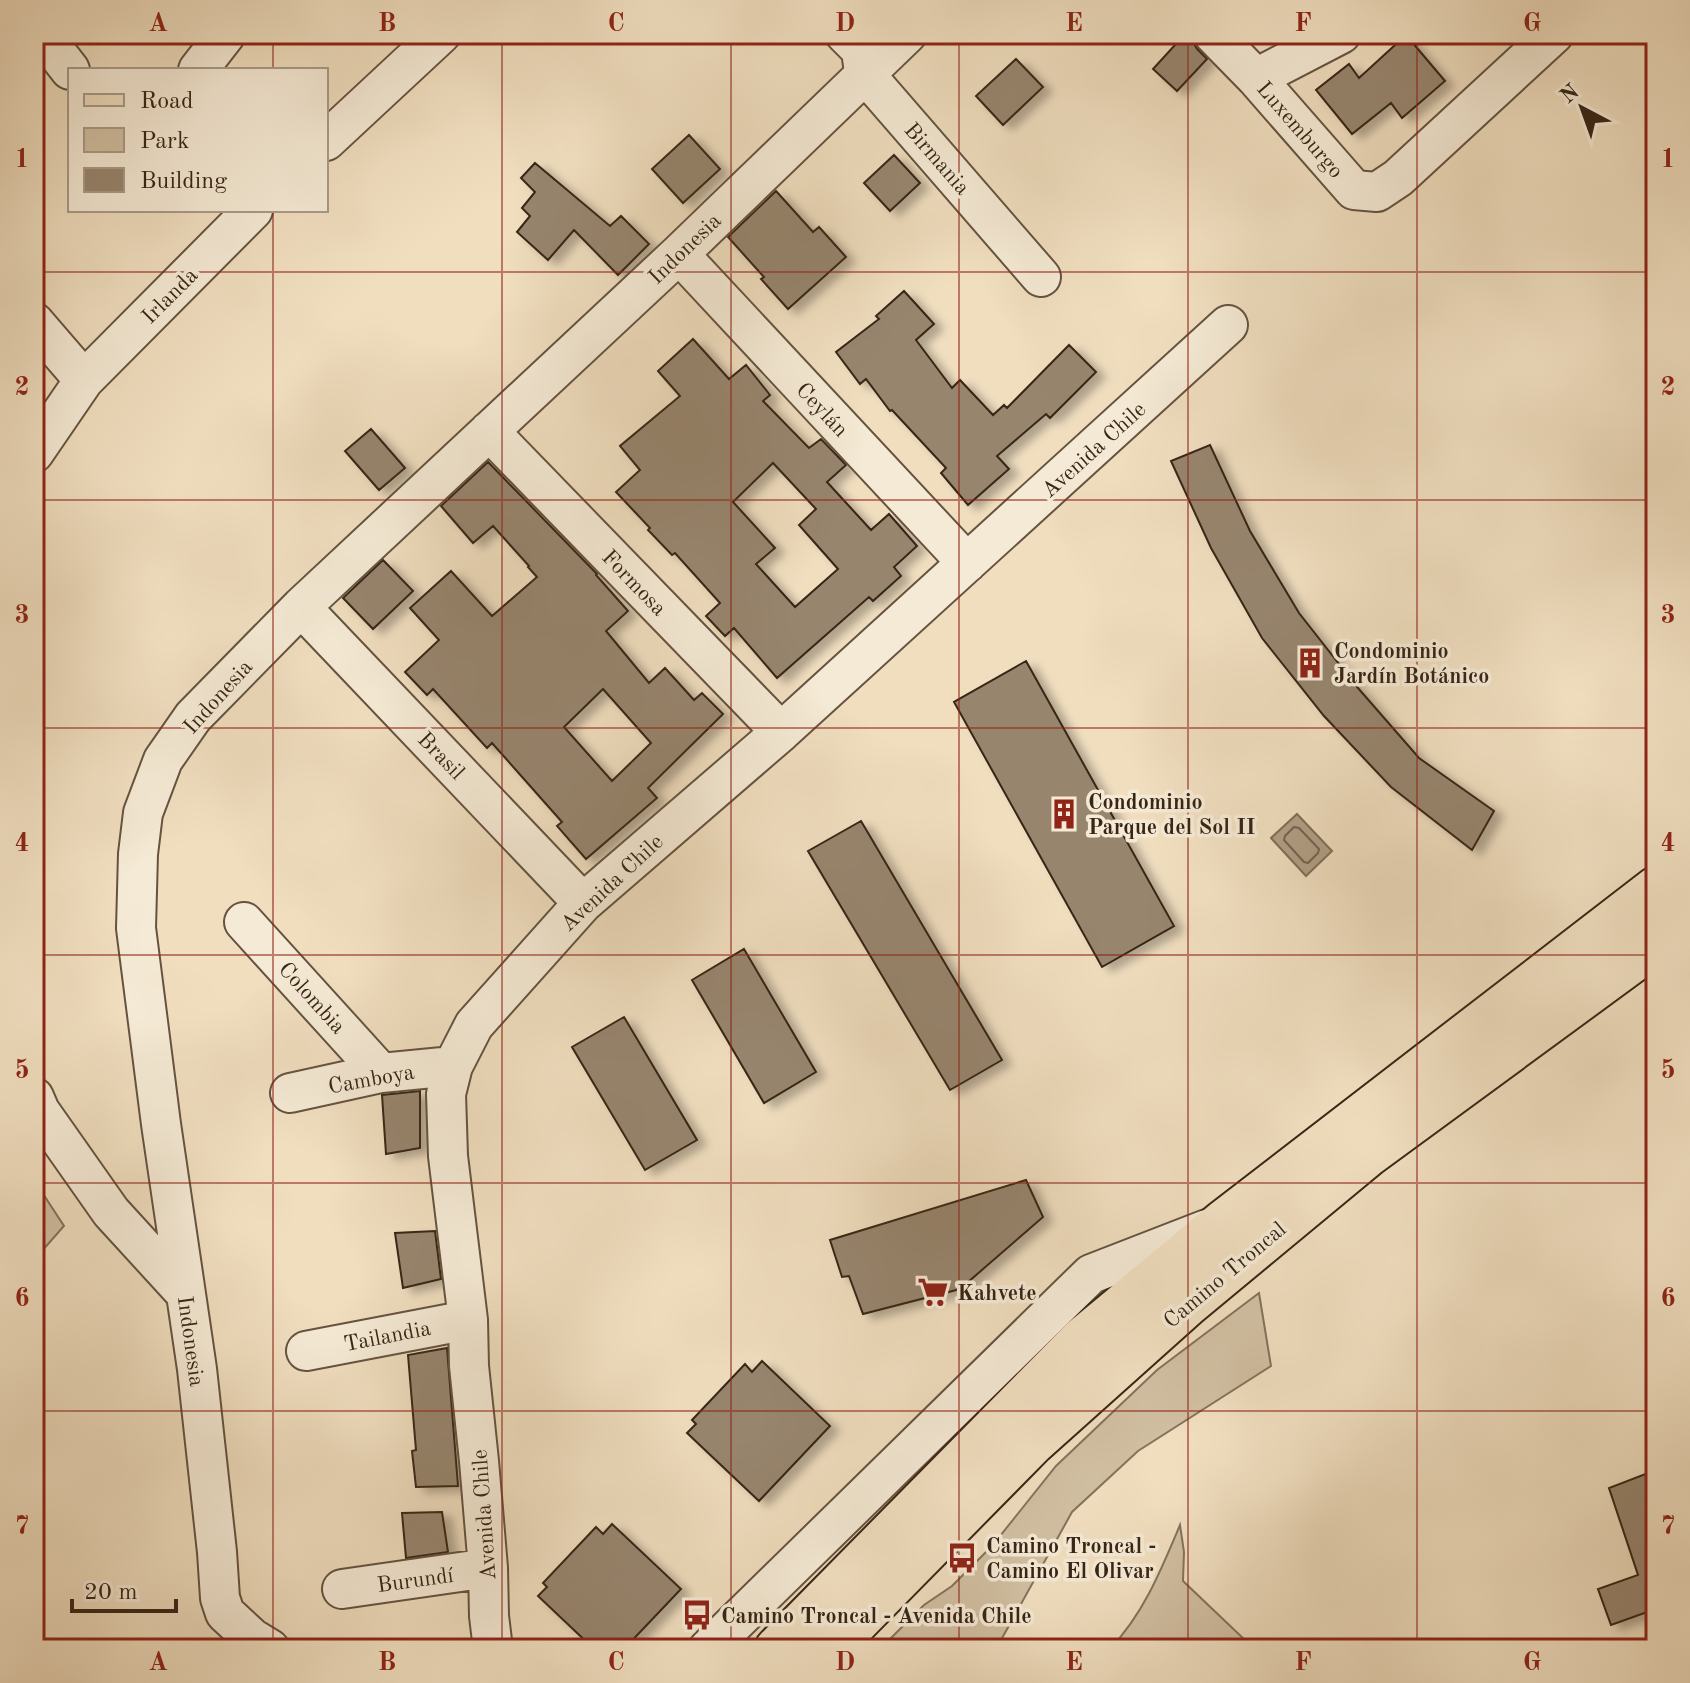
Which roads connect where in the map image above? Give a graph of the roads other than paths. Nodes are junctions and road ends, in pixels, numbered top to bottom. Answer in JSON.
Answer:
{"nodes":[{"id":1,"x":42,"y":34,"type":"edge"},
{"id":2,"x":226,"y":34,"type":"edge"},
{"id":3,"x":441,"y":34,"type":"edge"},
{"id":4,"x":845,"y":34,"type":"edge"},
{"id":5,"x":907,"y":34,"type":"edge"},
{"id":6,"x":1213,"y":34,"type":"edge"},
{"id":7,"x":1341,"y":34,"type":"edge"},
{"id":8,"x":1554,"y":34,"type":"edge"},
{"id":9,"x":68,"y":68,"type":"edge"},
{"id":10,"x":200,"y":68,"type":"edge"},
{"id":11,"x":864,"y":73,"type":"junction"},
{"id":12,"x":1256,"y":78,"type":"junction"},
{"id":13,"x":328,"y":139,"type":"edge"},
{"id":14,"x":251,"y":212,"type":"edge"},
{"id":15,"x":679,"y":254,"type":"junction"},
{"id":16,"x":1041,"y":277,"type":"dead end"},
{"id":17,"x":34,"y":322,"type":"edge"},
{"id":18,"x":1228,"y":325,"type":"dead end"},
{"id":19,"x":84,"y":380,"type":"junction"},
{"id":20,"x":489,"y":431,"type":"junction"},
{"id":21,"x":34,"y":453,"type":"edge"},
{"id":22,"x":967,"y":563,"type":"junction"},
{"id":23,"x":301,"y":607,"type":"junction"},
{"id":24,"x":781,"y":732,"type":"junction"},
{"id":25,"x":1656,"y":889,"type":"edge"},
{"id":26,"x":583,"y":903,"type":"junction"},
{"id":27,"x":244,"y":922,"type":"dead end"},
{"id":28,"x":1656,"y":943,"type":"edge"},
{"id":29,"x":453,"y":1066,"type":"junction"},
{"id":30,"x":381,"y":1073,"type":"junction"},
{"id":31,"x":290,"y":1093,"type":"dead end"},
{"id":32,"x":34,"y":1097,"type":"edge"},
{"id":33,"x":1224,"y":1222,"type":"junction"},
{"id":34,"x":186,"y":1294,"type":"junction"},
{"id":35,"x":468,"y":1320,"type":"junction"},
{"id":36,"x":306,"y":1351,"type":"dead end"},
{"id":37,"x":488,"y":1568,"type":"junction"},
{"id":38,"x":342,"y":1589,"type":"dead end"},
{"id":39,"x":270,"y":1649,"type":"edge"},
{"id":40,"x":493,"y":1649,"type":"edge"},
{"id":41,"x":708,"y":1649,"type":"edge"},
{"id":42,"x":777,"y":1649,"type":"edge"},
{"id":43,"x":829,"y":1649,"type":"edge"}],
"edges":[{"from":1,"to":9,"type":"street"},
{"from":2,"to":10,"type":"street"},
{"from":3,"to":13,"type":"street"},
{"from":4,"to":11,"type":"street","name":"Birmania"},
{"from":5,"to":11,"type":"street","name":"Indonesia"},
{"from":6,"to":12,"type":"street","name":"Luxemburgo"},
{"from":7,"to":12,"type":"street"},
{"from":8,"to":12,"type":"street","name":"Luxemburgo"},
{"from":11,"to":15,"type":"street","name":"Indonesia"},
{"from":11,"to":16,"type":"street","name":"Birmania"},
{"from":14,"to":19,"type":"street","name":"Irlanda"},
{"from":15,"to":20,"type":"street","name":"Indonesia"},
{"from":15,"to":22,"type":"street","name":"Ceylán"},
{"from":17,"to":19,"type":"street"},
{"from":18,"to":22,"type":"street","name":"Avenida Chile"},
{"from":19,"to":21,"type":"street","name":"Irlanda"},
{"from":20,"to":23,"type":"street","name":"Indonesia"},
{"from":20,"to":24,"type":"street","name":"Formosa"},
{"from":22,"to":24,"type":"street","name":"Avenida Chile"},
{"from":23,"to":26,"type":"street","name":"Brasil"},
{"from":23,"to":34,"type":"street","name":"Indonesia"},
{"from":24,"to":26,"type":"street","name":"Avenida Chile"},
{"from":25,"to":33,"type":"main road","name":"Camino Troncal"},
{"from":26,"to":29,"type":"street","name":"Avenida Chile"},
{"from":27,"to":30,"type":"street","name":"Colombia"},
{"from":28,"to":43,"type":"main road","name":"Camino Troncal"},
{"from":29,"to":30,"type":"street","name":"Camboya"},
{"from":29,"to":35,"type":"street","name":"Avenida Chile"},
{"from":30,"to":31,"type":"street","name":"Camboya"},
{"from":32,"to":34,"type":"street"},
{"from":33,"to":41,"type":"street","name":"Camino Troncal"},
{"from":33,"to":42,"type":"main road","name":"Camino Troncal"},
{"from":34,"to":39,"type":"street","name":"Indonesia"},
{"from":35,"to":36,"type":"street","name":"Tailandia"},
{"from":35,"to":37,"type":"street","name":"Avenida Chile"},
{"from":37,"to":38,"type":"street","name":"Burundí"},
{"from":37,"to":40,"type":"street","name":"Avenida Chile"}]}
